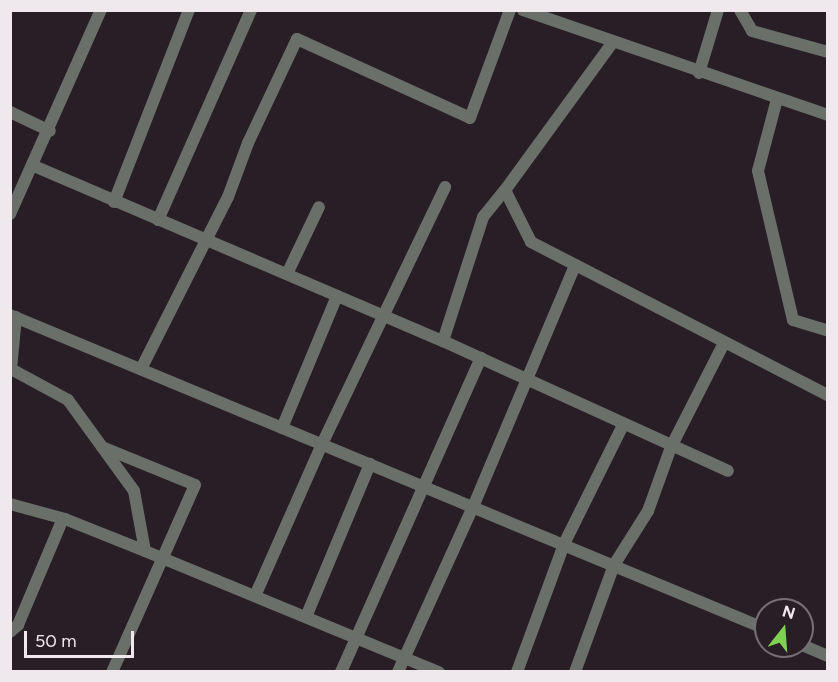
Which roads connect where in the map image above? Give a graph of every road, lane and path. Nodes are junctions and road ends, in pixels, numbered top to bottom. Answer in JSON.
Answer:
{"nodes":[{"id":1,"x":101,"y":10,"type":"edge"},
{"id":2,"x":189,"y":10,"type":"edge"},
{"id":3,"x":251,"y":10,"type":"edge"},
{"id":4,"x":510,"y":10,"type":"edge"},
{"id":5,"x":524,"y":10,"type":"edge"},
{"id":6,"x":718,"y":10,"type":"edge"},
{"id":7,"x":740,"y":10,"type":"edge"},
{"id":8,"x":613,"y":42,"type":"junction"},
{"id":9,"x":828,"y":52,"type":"edge"},
{"id":10,"x":699,"y":73,"type":"junction"},
{"id":11,"x":777,"y":99,"type":"junction"},
{"id":12,"x":10,"y":111,"type":"edge"},
{"id":13,"x":828,"y":115,"type":"edge"},
{"id":14,"x":50,"y":131,"type":"junction"},
{"id":15,"x":34,"y":166,"type":"junction"},
{"id":16,"x":445,"y":187,"type":"dead end"},
{"id":17,"x":505,"y":190,"type":"junction"},
{"id":18,"x":114,"y":202,"type":"junction"},
{"id":19,"x":319,"y":207,"type":"dead end"},
{"id":20,"x":10,"y":213,"type":"edge"},
{"id":21,"x":158,"y":220,"type":"junction"},
{"id":22,"x":205,"y":240,"type":"junction"},
{"id":23,"x":574,"y":265,"type":"junction"},
{"id":24,"x":287,"y":274,"type":"junction"},
{"id":25,"x":337,"y":296,"type":"junction"},
{"id":26,"x":13,"y":316,"type":"edge"},
{"id":27,"x":384,"y":316,"type":"junction"},
{"id":28,"x":828,"y":331,"type":"edge"},
{"id":29,"x":443,"y":341,"type":"junction"},
{"id":30,"x":724,"y":343,"type":"junction"},
{"id":31,"x":480,"y":358,"type":"junction"},
{"id":32,"x":141,"y":369,"type":"junction"},
{"id":33,"x":527,"y":381,"type":"junction"},
{"id":34,"x":828,"y":395,"type":"edge"},
{"id":35,"x":623,"y":425,"type":"junction"},
{"id":36,"x":282,"y":428,"type":"junction"},
{"id":37,"x":322,"y":444,"type":"junction"},
{"id":38,"x":102,"y":447,"type":"junction"},
{"id":39,"x":670,"y":447,"type":"junction"},
{"id":40,"x":370,"y":464,"type":"junction"},
{"id":41,"x":728,"y":471,"type":"dead end"},
{"id":42,"x":422,"y":486,"type":"junction"},
{"id":43,"x":10,"y":504,"type":"edge"},
{"id":44,"x":473,"y":507,"type":"junction"},
{"id":45,"x":62,"y":521,"type":"junction"},
{"id":46,"x":564,"y":544,"type":"junction"},
{"id":47,"x":145,"y":551,"type":"junction"},
{"id":48,"x":161,"y":558,"type":"junction"},
{"id":49,"x":614,"y":565,"type":"junction"},
{"id":50,"x":255,"y":596,"type":"junction"},
{"id":51,"x":306,"y":617,"type":"junction"},
{"id":52,"x":754,"y":624,"type":"edge"},
{"id":53,"x":10,"y":632,"type":"edge"},
{"id":54,"x":355,"y":637,"type":"junction"},
{"id":55,"x":814,"y":650,"type":"edge"},
{"id":56,"x":828,"y":656,"type":"edge"},
{"id":57,"x":404,"y":657,"type":"junction"},
{"id":58,"x":112,"y":672,"type":"edge"},
{"id":59,"x":341,"y":672,"type":"edge"},
{"id":60,"x":398,"y":672,"type":"edge"},
{"id":61,"x":439,"y":672,"type":"edge"},
{"id":62,"x":517,"y":672,"type":"edge"},
{"id":63,"x":575,"y":672,"type":"edge"}],
"edges":[{"from":1,"to":14,"type":"street"},
{"from":2,"to":18,"type":"street"},
{"from":3,"to":21,"type":"street"},
{"from":4,"to":22,"type":"street"},
{"from":5,"to":8,"type":"street"},
{"from":6,"to":10,"type":"street"},
{"from":7,"to":9,"type":"street"},
{"from":8,"to":10,"type":"street"},
{"from":8,"to":17,"type":"street"},
{"from":10,"to":11,"type":"street"},
{"from":11,"to":13,"type":"street"},
{"from":11,"to":28,"type":"street"},
{"from":12,"to":14,"type":"street"},
{"from":14,"to":15,"type":"street"},
{"from":15,"to":18,"type":"street"},
{"from":15,"to":20,"type":"street"},
{"from":16,"to":27,"type":"street"},
{"from":17,"to":23,"type":"street"},
{"from":17,"to":29,"type":"street"},
{"from":18,"to":21,"type":"street"},
{"from":19,"to":24,"type":"street"},
{"from":21,"to":22,"type":"street"},
{"from":22,"to":24,"type":"street"},
{"from":22,"to":32,"type":"street"},
{"from":23,"to":30,"type":"street"},
{"from":23,"to":33,"type":"street"},
{"from":24,"to":25,"type":"street"},
{"from":25,"to":27,"type":"street"},
{"from":25,"to":36,"type":"street"},
{"from":26,"to":32,"type":"street"},
{"from":26,"to":38,"type":"street"},
{"from":27,"to":29,"type":"street"},
{"from":27,"to":37,"type":"street"},
{"from":29,"to":31,"type":"street"},
{"from":30,"to":34,"type":"street"},
{"from":30,"to":39,"type":"street"},
{"from":31,"to":33,"type":"street"},
{"from":31,"to":42,"type":"street"},
{"from":32,"to":36,"type":"street"},
{"from":33,"to":35,"type":"street"},
{"from":33,"to":44,"type":"street"},
{"from":35,"to":39,"type":"street"},
{"from":35,"to":46,"type":"street"},
{"from":36,"to":37,"type":"street"},
{"from":37,"to":40,"type":"street"},
{"from":37,"to":50,"type":"street"},
{"from":38,"to":47,"type":"street"},
{"from":38,"to":48,"type":"street"},
{"from":39,"to":41,"type":"street"},
{"from":39,"to":49,"type":"street"},
{"from":40,"to":42,"type":"street"},
{"from":40,"to":51,"type":"street"},
{"from":42,"to":44,"type":"street"},
{"from":42,"to":54,"type":"street"},
{"from":43,"to":45,"type":"street"},
{"from":44,"to":46,"type":"street"},
{"from":44,"to":57,"type":"street"},
{"from":45,"to":47,"type":"street"},
{"from":45,"to":53,"type":"street"},
{"from":46,"to":49,"type":"street"},
{"from":46,"to":62,"type":"street"},
{"from":47,"to":48,"type":"street"},
{"from":48,"to":50,"type":"street"},
{"from":48,"to":58,"type":"street"},
{"from":49,"to":52,"type":"street"},
{"from":49,"to":63,"type":"street"},
{"from":50,"to":51,"type":"street"},
{"from":51,"to":54,"type":"street"},
{"from":54,"to":57,"type":"street"},
{"from":54,"to":59,"type":"street"},
{"from":55,"to":56,"type":"street"},
{"from":57,"to":60,"type":"street"},
{"from":57,"to":61,"type":"street"}]}
